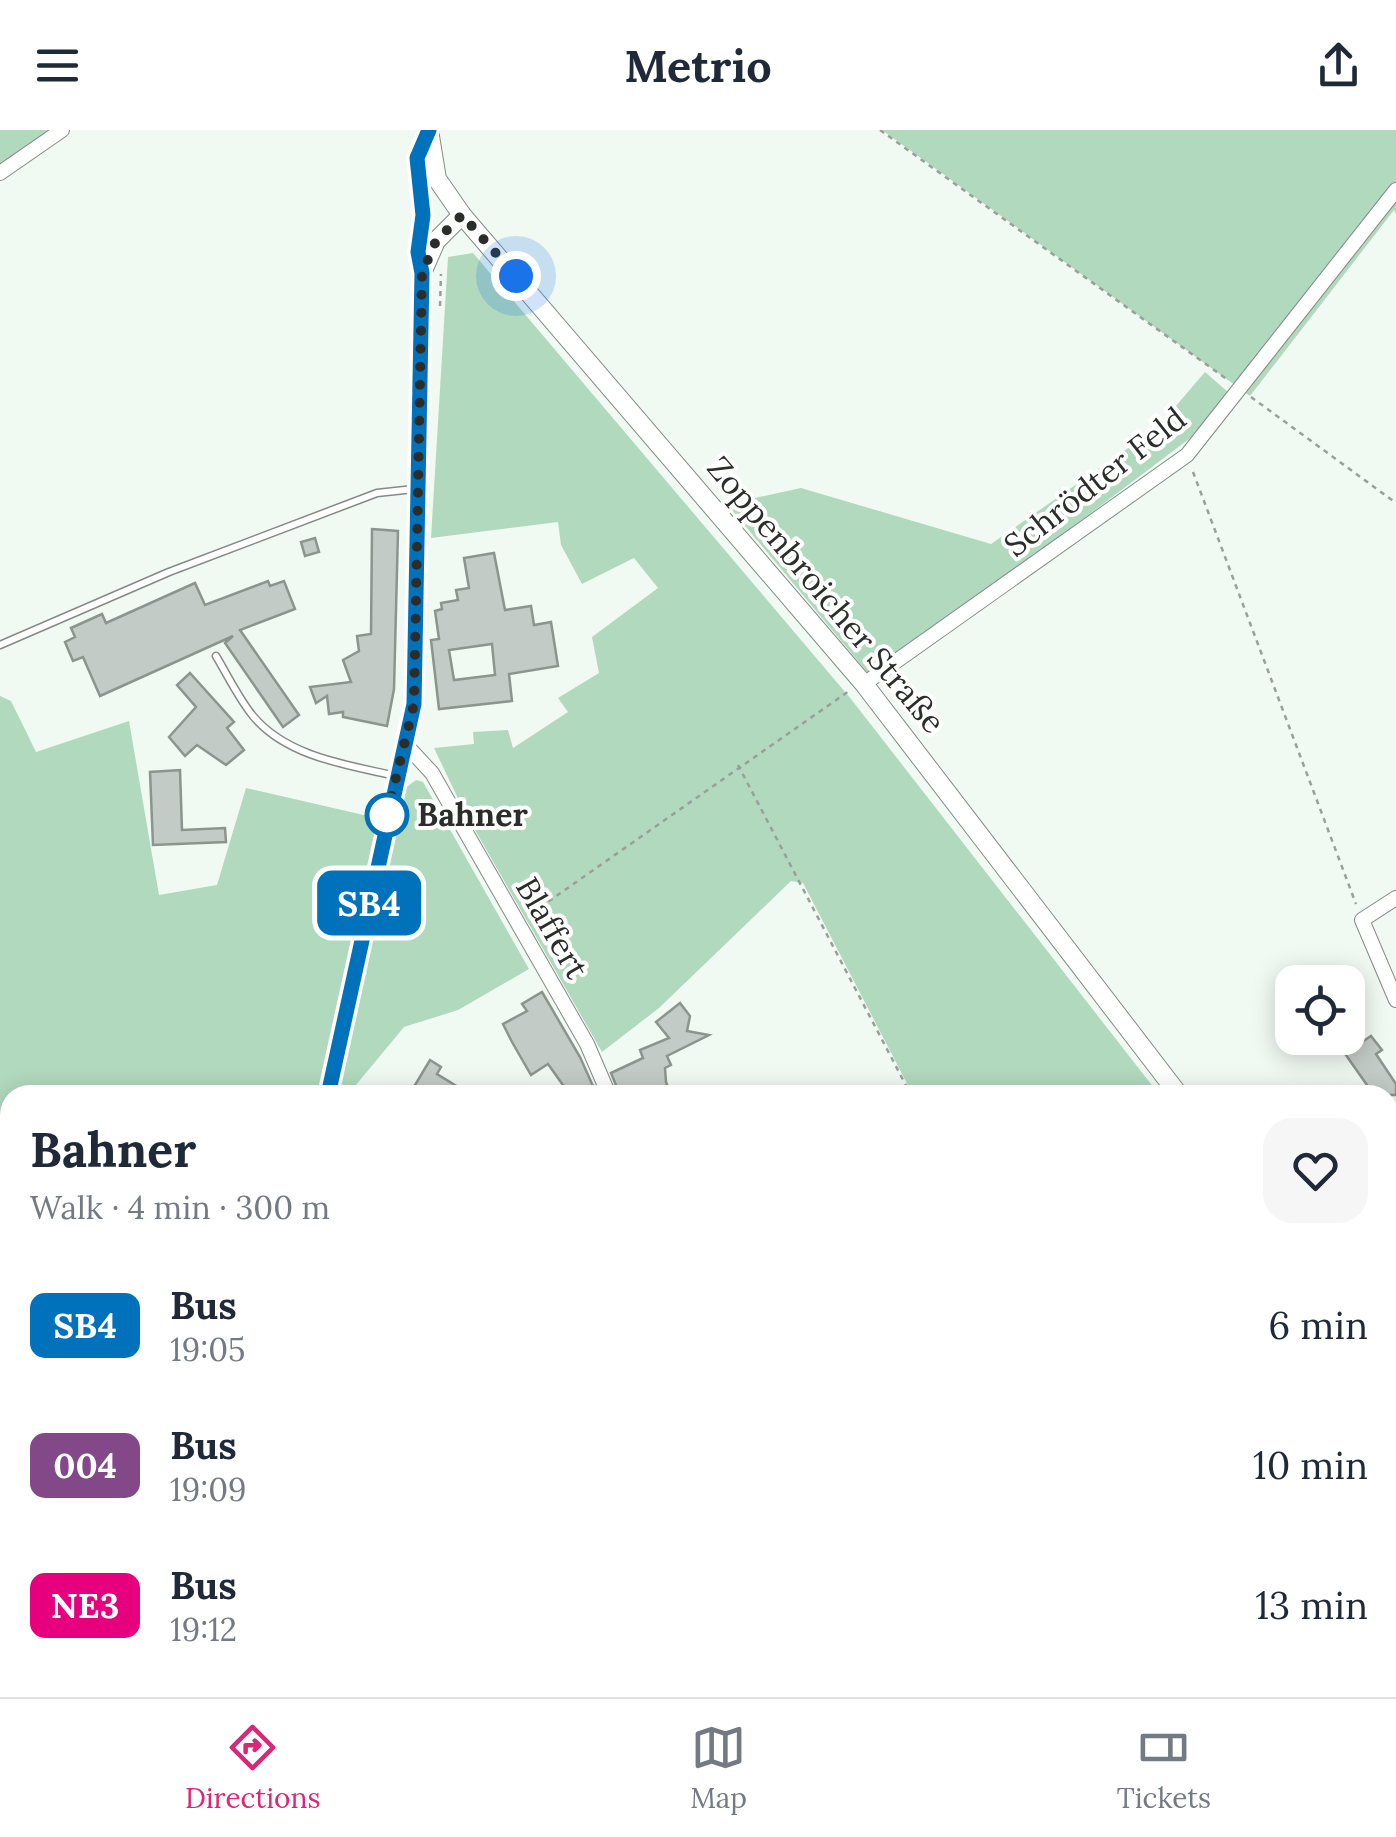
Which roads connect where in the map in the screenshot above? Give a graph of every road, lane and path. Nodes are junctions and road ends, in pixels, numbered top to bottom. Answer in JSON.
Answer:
{"nodes":[{"id":1,"x":62,"y":130,"type":"edge"},
{"id":2,"x":880,"y":130,"type":"edge"},
{"id":3,"x":429,"y":134,"type":"edge"},
{"id":4,"x":0,"y":173,"type":"edge"},
{"id":5,"x":1396,"y":190,"type":"edge"},
{"id":6,"x":449,"y":196,"type":"junction"},
{"id":7,"x":423,"y":215,"type":"junction"},
{"id":8,"x":462,"y":215,"type":"junction"},
{"id":9,"x":442,"y":257,"type":"dead end"},
{"id":10,"x":422,"y":273,"type":"junction"},
{"id":11,"x":440,"y":315,"type":"dead end"},
{"id":12,"x":1242,"y":390,"type":"junction"},
{"id":13,"x":1187,"y":455,"type":"junction"},
{"id":14,"x":419,"y":489,"type":"junction"},
{"id":15,"x":1396,"y":504,"type":"edge"},
{"id":16,"x":0,"y":645,"type":"edge"},
{"id":17,"x":216,"y":656,"type":"dead end"},
{"id":18,"x":864,"y":684,"type":"junction"},
{"id":19,"x":406,"y":744,"type":"junction"},
{"id":20,"x":738,"y":766,"type":"junction"},
{"id":21,"x":396,"y":776,"type":"junction"},
{"id":22,"x":1396,"y":898,"type":"edge"},
{"id":23,"x":1362,"y":920,"type":"junction"},
{"id":24,"x":518,"y":924,"type":"junction"},
{"id":25,"x":1396,"y":1000,"type":"edge"},
{"id":26,"x":330,"y":1085,"type":"edge"},
{"id":27,"x":605,"y":1085,"type":"edge"},
{"id":28,"x":907,"y":1085,"type":"edge"},
{"id":29,"x":1171,"y":1085,"type":"edge"}],
"edges":[{"from":1,"to":4,"type":"street"},
{"from":2,"to":12,"type":"path"},
{"from":3,"to":6,"type":"main road","name":"Zoppenbroicher Straße"},
{"from":3,"to":7,"type":"main road"},
{"from":5,"to":12,"type":"street","name":"Schrödter Feld"},
{"from":6,"to":7,"type":"main road"},
{"from":6,"to":8,"type":"main road","name":"Zoppenbroicher Straße"},
{"from":7,"to":10,"type":"main road"},
{"from":8,"to":10,"type":"main road"},
{"from":8,"to":18,"type":"main road","name":"Zoppenbroicher Straße"},
{"from":9,"to":11,"type":"path"},
{"from":10,"to":14,"type":"main road"},
{"from":12,"to":13,"type":"street","name":"Schrödter Feld"},
{"from":12,"to":15,"type":"path"},
{"from":13,"to":18,"type":"street","name":"Schrödter Feld"},
{"from":13,"to":23,"type":"path"},
{"from":14,"to":16,"type":"lane"},
{"from":14,"to":19,"type":"main road"},
{"from":17,"to":21,"type":"lane"},
{"from":18,"to":20,"type":"path"},
{"from":18,"to":29,"type":"main road","name":"Zoppenbroicher Straße"},
{"from":19,"to":21,"type":"main road"},
{"from":19,"to":24,"type":"street","name":"Blaffert"},
{"from":20,"to":24,"type":"path"},
{"from":20,"to":28,"type":"path"},
{"from":21,"to":26,"type":"main road"},
{"from":22,"to":23,"type":"street"},
{"from":23,"to":25,"type":"street"},
{"from":24,"to":27,"type":"street","name":"Blaffert"}]}
